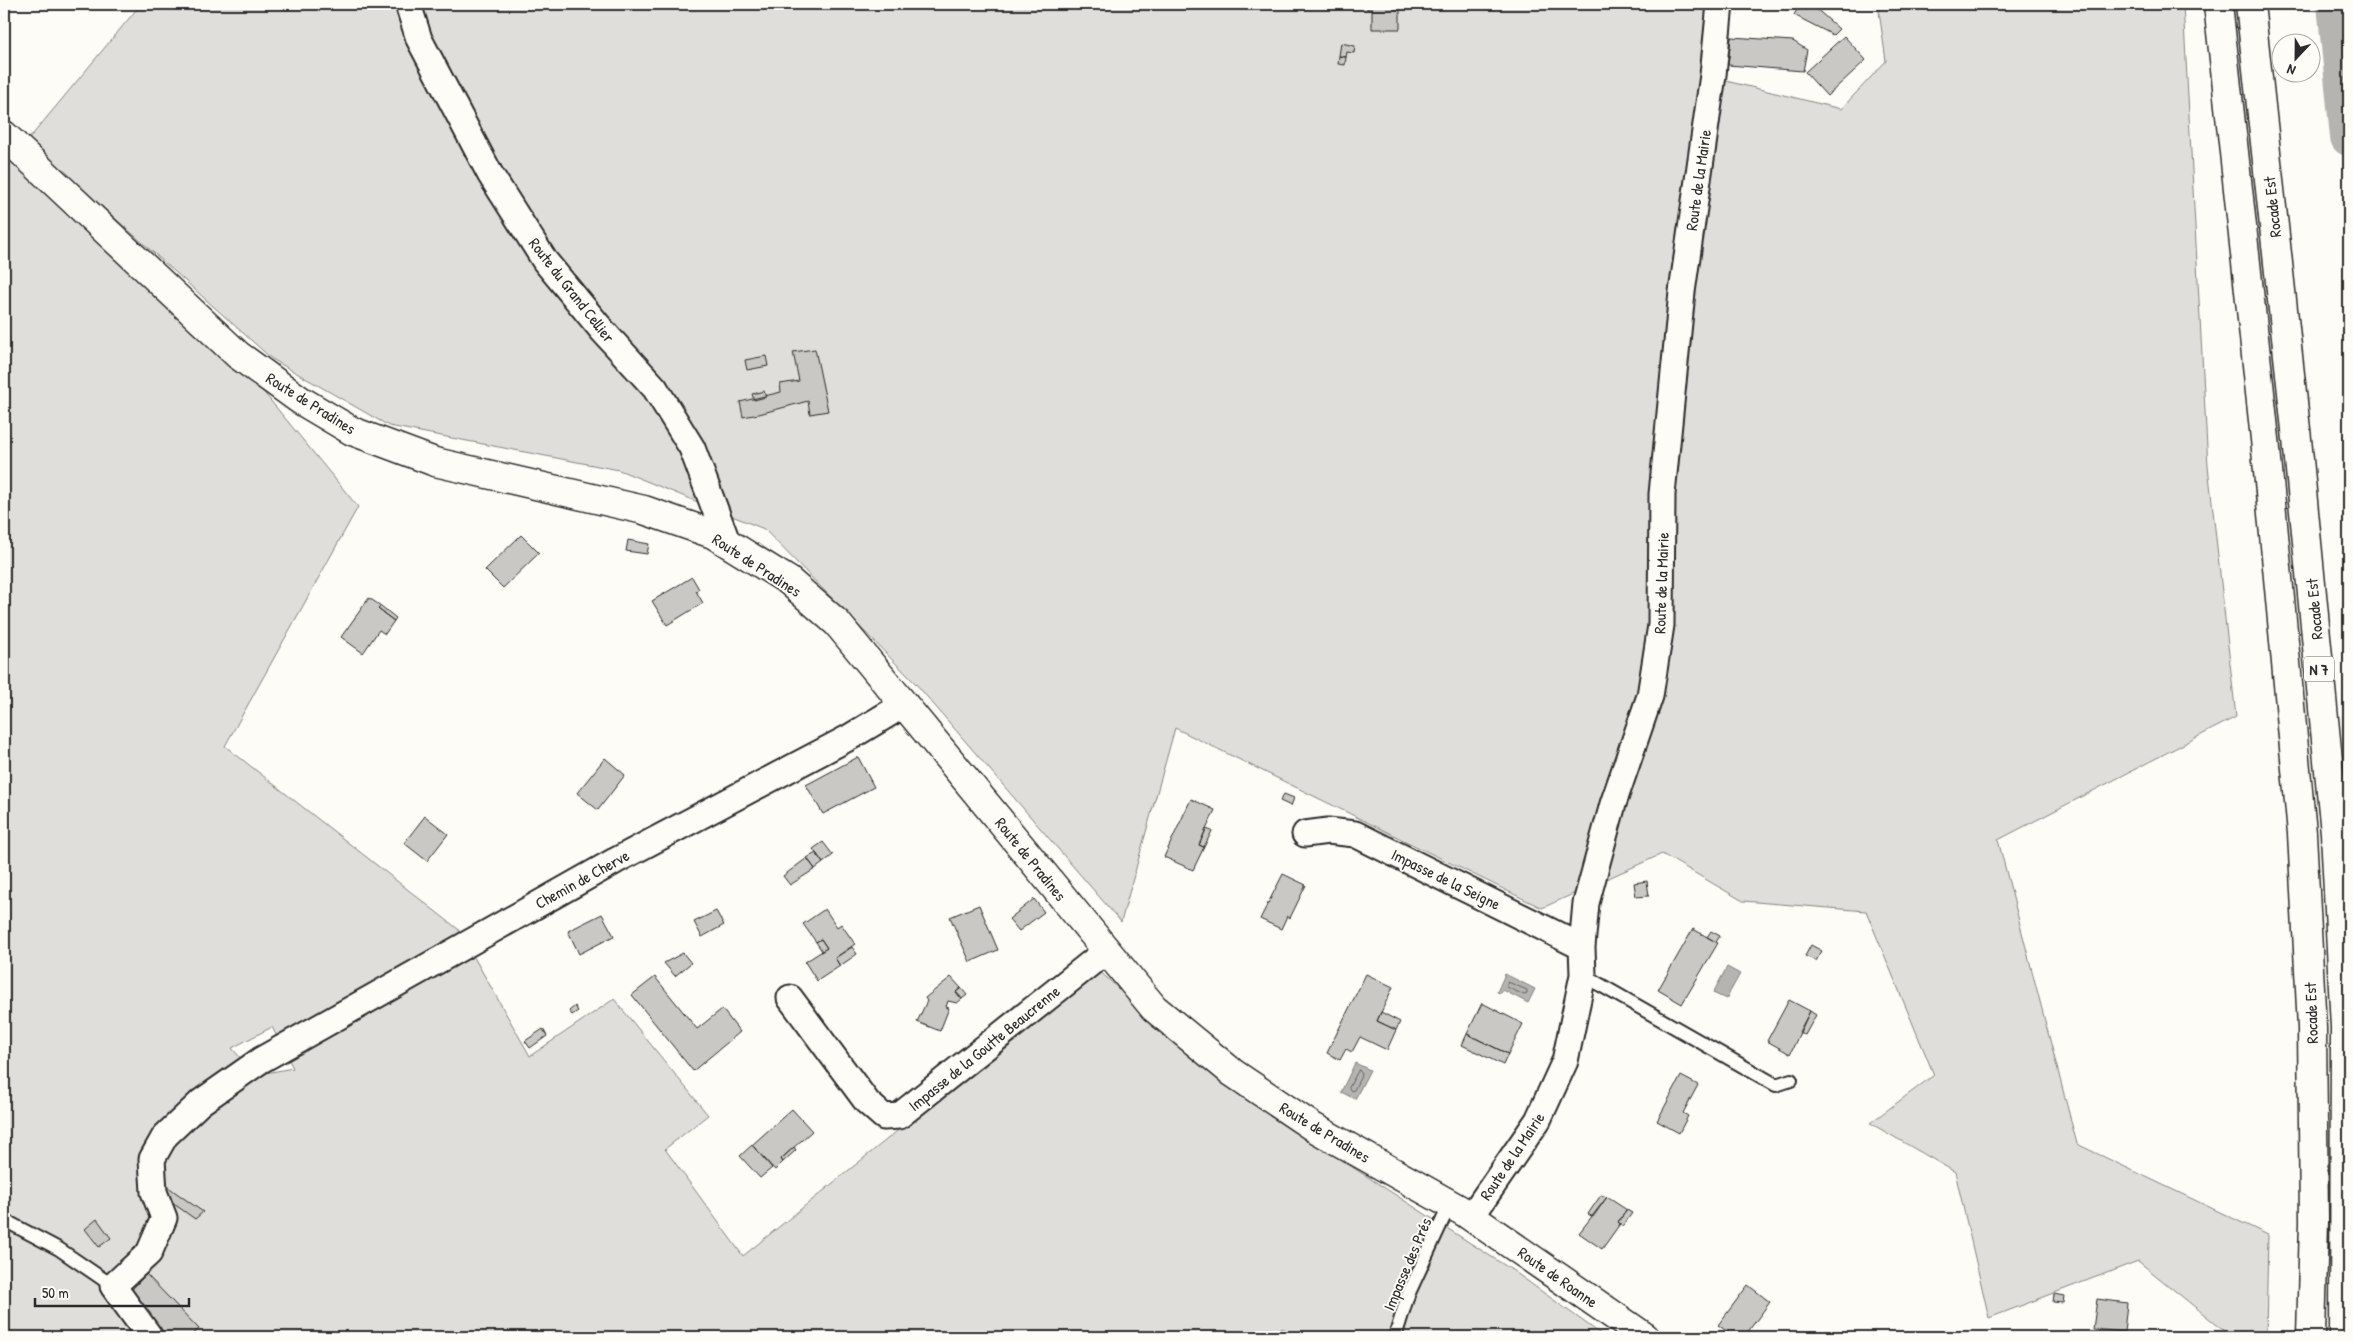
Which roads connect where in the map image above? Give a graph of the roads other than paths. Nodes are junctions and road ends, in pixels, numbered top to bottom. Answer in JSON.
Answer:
{"nodes":[{"id":1,"x":408,"y":4,"type":"edge"},
{"id":2,"x":1720,"y":4,"type":"edge"},
{"id":3,"x":2218,"y":4,"type":"edge"},
{"id":4,"x":2250,"y":4,"type":"edge"},
{"id":5,"x":4,"y":135,"type":"edge"},
{"id":6,"x":728,"y":544,"type":"junction"},
{"id":7,"x":905,"y":704,"type":"junction"},
{"id":8,"x":1305,"y":834,"type":"dead end"},
{"id":9,"x":1582,"y":947,"type":"junction"},
{"id":10,"x":1106,"y":951,"type":"junction"},
{"id":11,"x":1583,"y":975,"type":"junction"},
{"id":12,"x":790,"y":998,"type":"dead end"},
{"id":13,"x":1791,"y":1080,"type":"dead end"},
{"id":14,"x":1460,"y":1210,"type":"junction"},
{"id":15,"x":4,"y":1220,"type":"edge"},
{"id":16,"x":113,"y":1286,"type":"junction"},
{"id":17,"x":2347,"y":1314,"type":"edge"},
{"id":18,"x":150,"y":1337,"type":"edge"},
{"id":19,"x":1395,"y":1337,"type":"edge"},
{"id":20,"x":1645,"y":1337,"type":"edge"},
{"id":21,"x":2311,"y":1337,"type":"edge"},
{"id":22,"x":2344,"y":1337,"type":"edge"}],
"edges":[{"from":1,"to":6,"type":"street","name":"Route du Grand Cellier"},
{"from":2,"to":9,"type":"street","name":"Route de la Mairie"},
{"from":3,"to":21,"type":"main road","name":"Rocade Est","number":"N 7"},
{"from":4,"to":17,"type":"main road","name":"Rocade Est","number":"N 7"},
{"from":5,"to":6,"type":"main road","name":"Route de Pradines"},
{"from":6,"to":7,"type":"main road","name":"Route de Pradines"},
{"from":7,"to":10,"type":"main road","name":"Route de Pradines"},
{"from":7,"to":16,"type":"street","name":"Chemin de Cherve"},
{"from":8,"to":9,"type":"street","name":"Impasse de la Seigne"},
{"from":9,"to":11,"type":"street","name":"Route de la Mairie"},
{"from":10,"to":12,"type":"street","name":"Impasse de la Goutte Beaucrenne"},
{"from":10,"to":14,"type":"main road","name":"Route de Pradines"},
{"from":11,"to":13,"type":"lane"},
{"from":11,"to":14,"type":"street","name":"Route de la Mairie"},
{"from":14,"to":19,"type":"lane","name":"Impasse des Prés"},
{"from":14,"to":20,"type":"main road","name":"Route de Roanne"},
{"from":15,"to":16,"type":"lane"},
{"from":16,"to":18,"type":"street"},
{"from":17,"to":22,"type":"main road","name":"Rocade Est","number":"N 7"}]}
